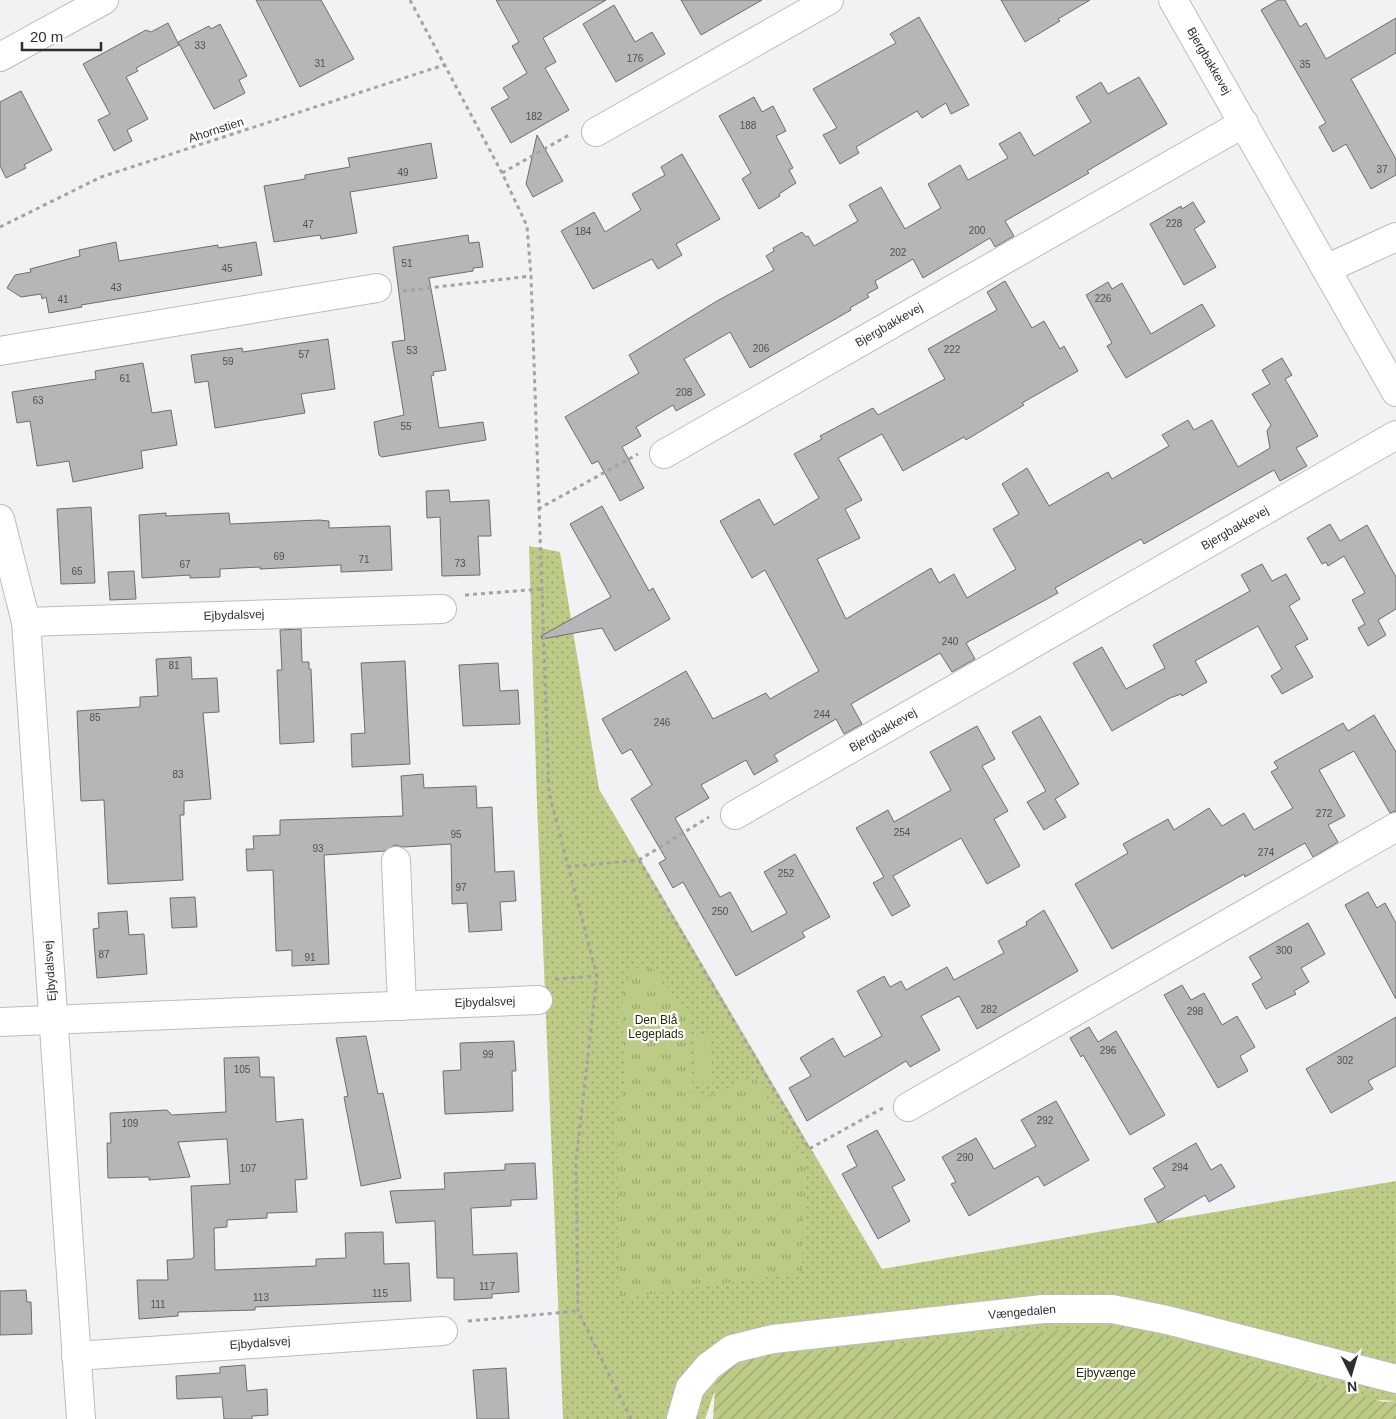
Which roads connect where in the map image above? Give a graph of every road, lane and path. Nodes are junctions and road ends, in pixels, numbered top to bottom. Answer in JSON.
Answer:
{"nodes":[{"id":1,"x":104,"y":0,"type":"edge"},
{"id":2,"x":410,"y":0,"type":"edge"},
{"id":3,"x":828,"y":0,"type":"edge"},
{"id":4,"x":1173,"y":0,"type":"edge"},
{"id":5,"x":0,"y":58,"type":"edge"},
{"id":6,"x":444,"y":65,"type":"junction"},
{"id":7,"x":1244,"y":123,"type":"junction"},
{"id":8,"x":596,"y":132,"type":"joint"},
{"id":9,"x":502,"y":173,"type":"junction"},
{"id":10,"x":0,"y":227,"type":"edge"},
{"id":11,"x":1396,"y":237,"type":"edge"},
{"id":12,"x":1326,"y":269,"type":"junction"},
{"id":13,"x":531,"y":276,"type":"junction"},
{"id":14,"x":377,"y":288,"type":"joint"},
{"id":15,"x":0,"y":351,"type":"edge"},
{"id":16,"x":1396,"y":392,"type":"edge"},
{"id":17,"x":1396,"y":436,"type":"edge"},
{"id":18,"x":664,"y":454,"type":"joint"},
{"id":19,"x":538,"y":509,"type":"junction"},
{"id":20,"x":0,"y":519,"type":"edge"},
{"id":21,"x":541,"y":589,"type":"junction"},
{"id":22,"x":442,"y":609,"type":"joint"},
{"id":23,"x":26,"y":622,"type":"junction"},
{"id":24,"x":735,"y":815,"type":"joint"},
{"id":25,"x":1396,"y":827,"type":"edge"},
{"id":26,"x":639,"y":860,"type":"junction"},
{"id":27,"x":396,"y":861,"type":"dead end"},
{"id":28,"x":567,"y":867,"type":"junction"},
{"id":29,"x":597,"y":976,"type":"junction"},
{"id":30,"x":538,"y":1000,"type":"joint"},
{"id":31,"x":402,"y":1006,"type":"junction"},
{"id":32,"x":54,"y":1019,"type":"junction"},
{"id":33,"x":0,"y":1022,"type":"edge"},
{"id":34,"x":908,"y":1107,"type":"joint"},
{"id":35,"x":578,"y":1312,"type":"junction"},
{"id":36,"x":443,"y":1331,"type":"joint"},
{"id":37,"x":76,"y":1356,"type":"junction"},
{"id":38,"x":1396,"y":1379,"type":"edge"},
{"id":39,"x":81,"y":1419,"type":"edge"},
{"id":40,"x":631,"y":1419,"type":"edge"},
{"id":41,"x":681,"y":1419,"type":"edge"}],
"edges":[{"from":1,"to":5,"type":"street"},
{"from":2,"to":6,"type":"path"},
{"from":3,"to":8,"type":"street"},
{"from":4,"to":7,"type":"street","name":"Bjergbakkevej"},
{"from":6,"to":9,"type":"path"},
{"from":6,"to":10,"type":"path","name":"Ahornstien"},
{"from":7,"to":12,"type":"street","name":"Bjergbakkevej"},
{"from":7,"to":18,"type":"street","name":"Bjergbakkevej"},
{"from":8,"to":9,"type":"path"},
{"from":9,"to":13,"type":"path"},
{"from":11,"to":12,"type":"street"},
{"from":12,"to":16,"type":"street","name":"Bjergbakkevej"},
{"from":13,"to":14,"type":"path"},
{"from":13,"to":19,"type":"path"},
{"from":14,"to":15,"type":"street"},
{"from":17,"to":24,"type":"street","name":"Bjergbakkevej"},
{"from":18,"to":19,"type":"path"},
{"from":19,"to":21,"type":"path"},
{"from":20,"to":23,"type":"street","name":"Ejbydalsvej"},
{"from":21,"to":22,"type":"path"},
{"from":21,"to":28,"type":"path"},
{"from":22,"to":23,"type":"street","name":"Ejbydalsvej"},
{"from":23,"to":32,"type":"street","name":"Ejbydalsvej"},
{"from":24,"to":26,"type":"path"},
{"from":25,"to":34,"type":"street"},
{"from":26,"to":28,"type":"path"},
{"from":26,"to":34,"type":"path"},
{"from":27,"to":31,"type":"street"},
{"from":28,"to":29,"type":"path"},
{"from":29,"to":30,"type":"path"},
{"from":29,"to":35,"type":"path"},
{"from":30,"to":31,"type":"street","name":"Ejbydalsvej"},
{"from":31,"to":32,"type":"street","name":"Ejbydalsvej"},
{"from":32,"to":33,"type":"street"},
{"from":32,"to":37,"type":"street","name":"Ejbydalsvej"},
{"from":35,"to":36,"type":"path"},
{"from":35,"to":40,"type":"path"},
{"from":36,"to":37,"type":"street","name":"Ejbydalsvej"},
{"from":37,"to":39,"type":"street","name":"Ejbydalsvej"},
{"from":38,"to":41,"type":"street","name":"Vængedalen"}]}
